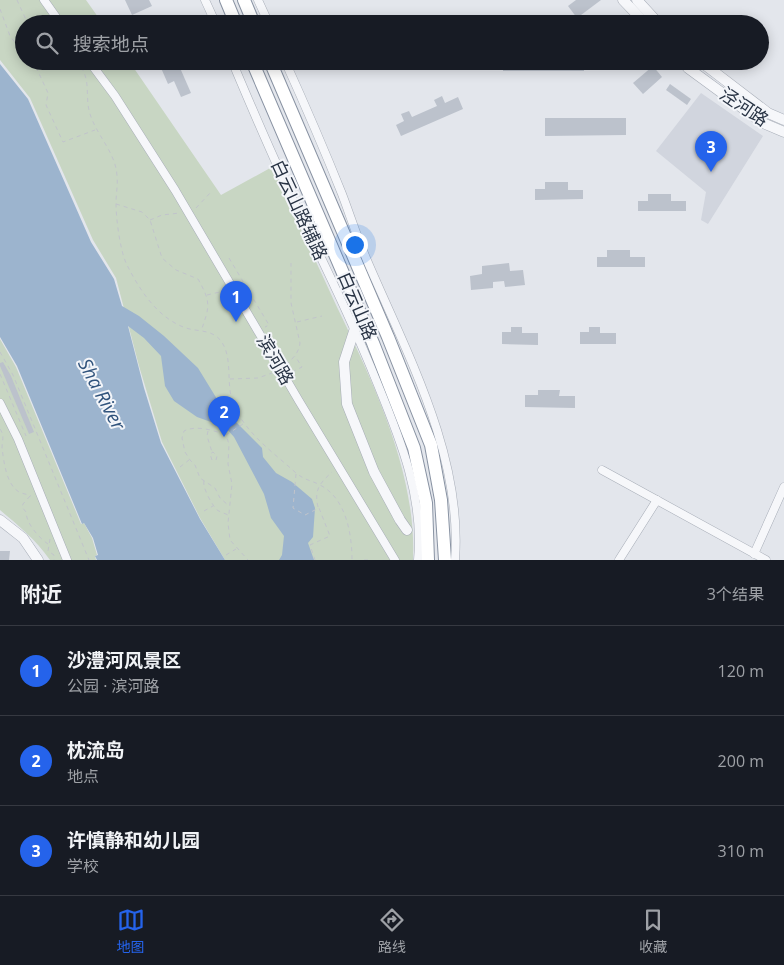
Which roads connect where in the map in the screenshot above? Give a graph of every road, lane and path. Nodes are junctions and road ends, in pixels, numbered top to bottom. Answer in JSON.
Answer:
{"nodes":[{"id":1,"x":17,"y":0,"type":"edge"},
{"id":2,"x":44,"y":0,"type":"edge"},
{"id":3,"x":206,"y":0,"type":"edge"},
{"id":4,"x":226,"y":0,"type":"edge"},
{"id":5,"x":244,"y":0,"type":"edge"},
{"id":6,"x":258,"y":0,"type":"edge"},
{"id":7,"x":623,"y":0,"type":"edge"},
{"id":8,"x":637,"y":0,"type":"edge"},
{"id":9,"x":0,"y":9,"type":"edge"},
{"id":10,"x":24,"y":15,"type":"edge"},
{"id":11,"x":55,"y":15,"type":"edge"},
{"id":12,"x":212,"y":15,"type":"edge"},
{"id":13,"x":232,"y":15,"type":"edge"},
{"id":14,"x":250,"y":15,"type":"edge"},
{"id":15,"x":265,"y":15,"type":"edge"},
{"id":16,"x":637,"y":15,"type":"edge"},
{"id":17,"x":651,"y":15,"type":"edge"},
{"id":18,"x":15,"y":42,"type":"edge"},
{"id":19,"x":37,"y":70,"type":"edge"},
{"id":20,"x":81,"y":70,"type":"edge"},
{"id":21,"x":96,"y":70,"type":"edge"},
{"id":22,"x":236,"y":70,"type":"edge"},
{"id":23,"x":256,"y":70,"type":"edge"},
{"id":24,"x":274,"y":70,"type":"edge"},
{"id":25,"x":289,"y":70,"type":"edge"},
{"id":26,"x":691,"y":70,"type":"edge"},
{"id":27,"x":712,"y":70,"type":"edge"},
{"id":28,"x":784,"y":120,"type":"edge"},
{"id":29,"x":96,"y":129,"type":"junction"},
{"id":30,"x":784,"y":132,"type":"edge"},
{"id":31,"x":116,"y":204,"type":"junction"},
{"id":32,"x":228,"y":258,"type":"dead end"},
{"id":33,"x":291,"y":263,"type":"dead end"},
{"id":34,"x":360,"y":313,"type":"junction"},
{"id":35,"x":322,"y":316,"type":"dead end"},
{"id":36,"x":296,"y":322,"type":"junction"},
{"id":37,"x":355,"y":328,"type":"junction"},
{"id":38,"x":201,"y":331,"type":"junction"},
{"id":39,"x":258,"y":331,"type":"junction"},
{"id":40,"x":0,"y":352,"type":"edge"},
{"id":41,"x":295,"y":356,"type":"junction"},
{"id":42,"x":283,"y":373,"type":"junction"},
{"id":43,"x":0,"y":374,"type":"edge"},
{"id":44,"x":229,"y":379,"type":"junction"},
{"id":45,"x":0,"y":403,"type":"edge"},
{"id":46,"x":243,"y":424,"type":"junction"},
{"id":47,"x":0,"y":429,"type":"edge"},
{"id":48,"x":208,"y":430,"type":"junction"},
{"id":49,"x":226,"y":435,"type":"junction"},
{"id":50,"x":26,"y":436,"type":"dead end"},
{"id":51,"x":212,"y":452,"type":"junction"},
{"id":52,"x":190,"y":460,"type":"junction"},
{"id":53,"x":212,"y":460,"type":"dead end"},
{"id":54,"x":216,"y":460,"type":"dead end"},
{"id":55,"x":180,"y":467,"type":"dead end"},
{"id":56,"x":338,"y":467,"type":"junction"},
{"id":57,"x":602,"y":470,"type":"dead end"},
{"id":58,"x":296,"y":474,"type":"junction"},
{"id":59,"x":204,"y":481,"type":"junction"},
{"id":60,"x":320,"y":484,"type":"junction"},
{"id":61,"x":784,"y":487,"type":"edge"},
{"id":62,"x":30,"y":496,"type":"junction"},
{"id":63,"x":41,"y":496,"type":"junction"},
{"id":64,"x":657,"y":500,"type":"junction"},
{"id":65,"x":214,"y":506,"type":"junction"},
{"id":66,"x":229,"y":506,"type":"junction"},
{"id":67,"x":318,"y":508,"type":"junction"},
{"id":68,"x":204,"y":512,"type":"dead end"},
{"id":69,"x":229,"y":515,"type":"junction"},
{"id":70,"x":0,"y":520,"type":"edge"},
{"id":71,"x":407,"y":530,"type":"dead end"},
{"id":72,"x":55,"y":532,"type":"junction"},
{"id":73,"x":48,"y":544,"type":"junction"},
{"id":74,"x":236,"y":548,"type":"junction"},
{"id":75,"x":754,"y":554,"type":"junction"},
{"id":76,"x":226,"y":555,"type":"dead end"},
{"id":77,"x":38,"y":560,"type":"edge"},
{"id":78,"x":54,"y":560,"type":"edge"},
{"id":79,"x":67,"y":560,"type":"edge"},
{"id":80,"x":89,"y":560,"type":"edge"},
{"id":81,"x":248,"y":560,"type":"edge"},
{"id":82,"x":315,"y":560,"type":"edge"},
{"id":83,"x":352,"y":560,"type":"edge"},
{"id":84,"x":364,"y":560,"type":"edge"},
{"id":85,"x":369,"y":560,"type":"edge"},
{"id":86,"x":395,"y":560,"type":"edge"},
{"id":87,"x":418,"y":560,"type":"edge"},
{"id":88,"x":428,"y":560,"type":"edge"},
{"id":89,"x":445,"y":560,"type":"edge"},
{"id":90,"x":454,"y":560,"type":"edge"},
{"id":91,"x":619,"y":560,"type":"edge"},
{"id":92,"x":766,"y":560,"type":"edge"}],
"edges":[{"from":1,"to":10,"type":"path"},
{"from":2,"to":11,"type":"street"},
{"from":3,"to":12,"type":"street"},
{"from":4,"to":13,"type":"highway"},
{"from":5,"to":14,"type":"highway"},
{"from":6,"to":15,"type":"street"},
{"from":7,"to":16,"type":"street"},
{"from":8,"to":17,"type":"street"},
{"from":9,"to":18,"type":"path"},
{"from":19,"to":29,"type":"path"},
{"from":20,"to":29,"type":"path"},
{"from":21,"to":39,"type":"street","name":"滨河路"},
{"from":22,"to":37,"type":"street","name":"白云山路辅路"},
{"from":23,"to":34,"type":"highway","name":"白云山路"},
{"from":24,"to":89,"type":"highway","name":"白云山路"},
{"from":25,"to":90,"type":"street"},
{"from":26,"to":30,"type":"street","name":"泾河路"},
{"from":27,"to":28,"type":"street","name":"泾河路"},
{"from":29,"to":31,"type":"path"},
{"from":31,"to":38,"type":"path"},
{"from":31,"to":38,"type":"path"},
{"from":32,"to":39,"type":"path"},
{"from":33,"to":36,"type":"path"},
{"from":34,"to":37,"type":"street"},
{"from":34,"to":88,"type":"highway","name":"白云山路"},
{"from":35,"to":36,"type":"path"},
{"from":36,"to":41,"type":"path"},
{"from":37,"to":71,"type":"street"},
{"from":37,"to":87,"type":"street","name":"白云山路辅路"},
{"from":38,"to":44,"type":"path"},
{"from":39,"to":42,"type":"street","name":"滨河路"},
{"from":40,"to":80,"type":"path"},
{"from":41,"to":42,"type":"path"},
{"from":41,"to":42,"type":"path"},
{"from":42,"to":44,"type":"path"},
{"from":42,"to":56,"type":"street","name":"滨河路"},
{"from":43,"to":50,"type":"path"},
{"from":44,"to":46,"type":"path"},
{"from":45,"to":63,"type":"street"},
{"from":46,"to":49,"type":"path"},
{"from":46,"to":58,"type":"path"},
{"from":47,"to":62,"type":"path"},
{"from":48,"to":49,"type":"path"},
{"from":48,"to":51,"type":"path"},
{"from":48,"to":52,"type":"path"},
{"from":49,"to":66,"type":"path"},
{"from":51,"to":53,"type":"path"},
{"from":51,"to":54,"type":"path"},
{"from":52,"to":55,"type":"path"},
{"from":52,"to":59,"type":"path"},
{"from":56,"to":60,"type":"path"},
{"from":56,"to":86,"type":"street","name":"滨河路"},
{"from":57,"to":64,"type":"street"},
{"from":58,"to":60,"type":"path"},
{"from":58,"to":67,"type":"path"},
{"from":59,"to":65,"type":"path"},
{"from":59,"to":66,"type":"path"},
{"from":60,"to":67,"type":"path"},
{"from":60,"to":83,"type":"path"},
{"from":61,"to":75,"type":"street"},
{"from":62,"to":63,"type":"path"},
{"from":62,"to":73,"type":"path"},
{"from":63,"to":72,"type":"street"},
{"from":64,"to":75,"type":"street"},
{"from":64,"to":91,"type":"street"},
{"from":65,"to":68,"type":"path"},
{"from":65,"to":69,"type":"path"},
{"from":66,"to":69,"type":"path"},
{"from":67,"to":82,"type":"path"},
{"from":69,"to":74,"type":"path"},
{"from":70,"to":77,"type":"street"},
{"from":72,"to":73,"type":"path"},
{"from":72,"to":79,"type":"street"},
{"from":73,"to":78,"type":"path"},
{"from":74,"to":76,"type":"path"},
{"from":74,"to":81,"type":"path"},
{"from":75,"to":92,"type":"street"},
{"from":84,"to":85,"type":"path"}]}
